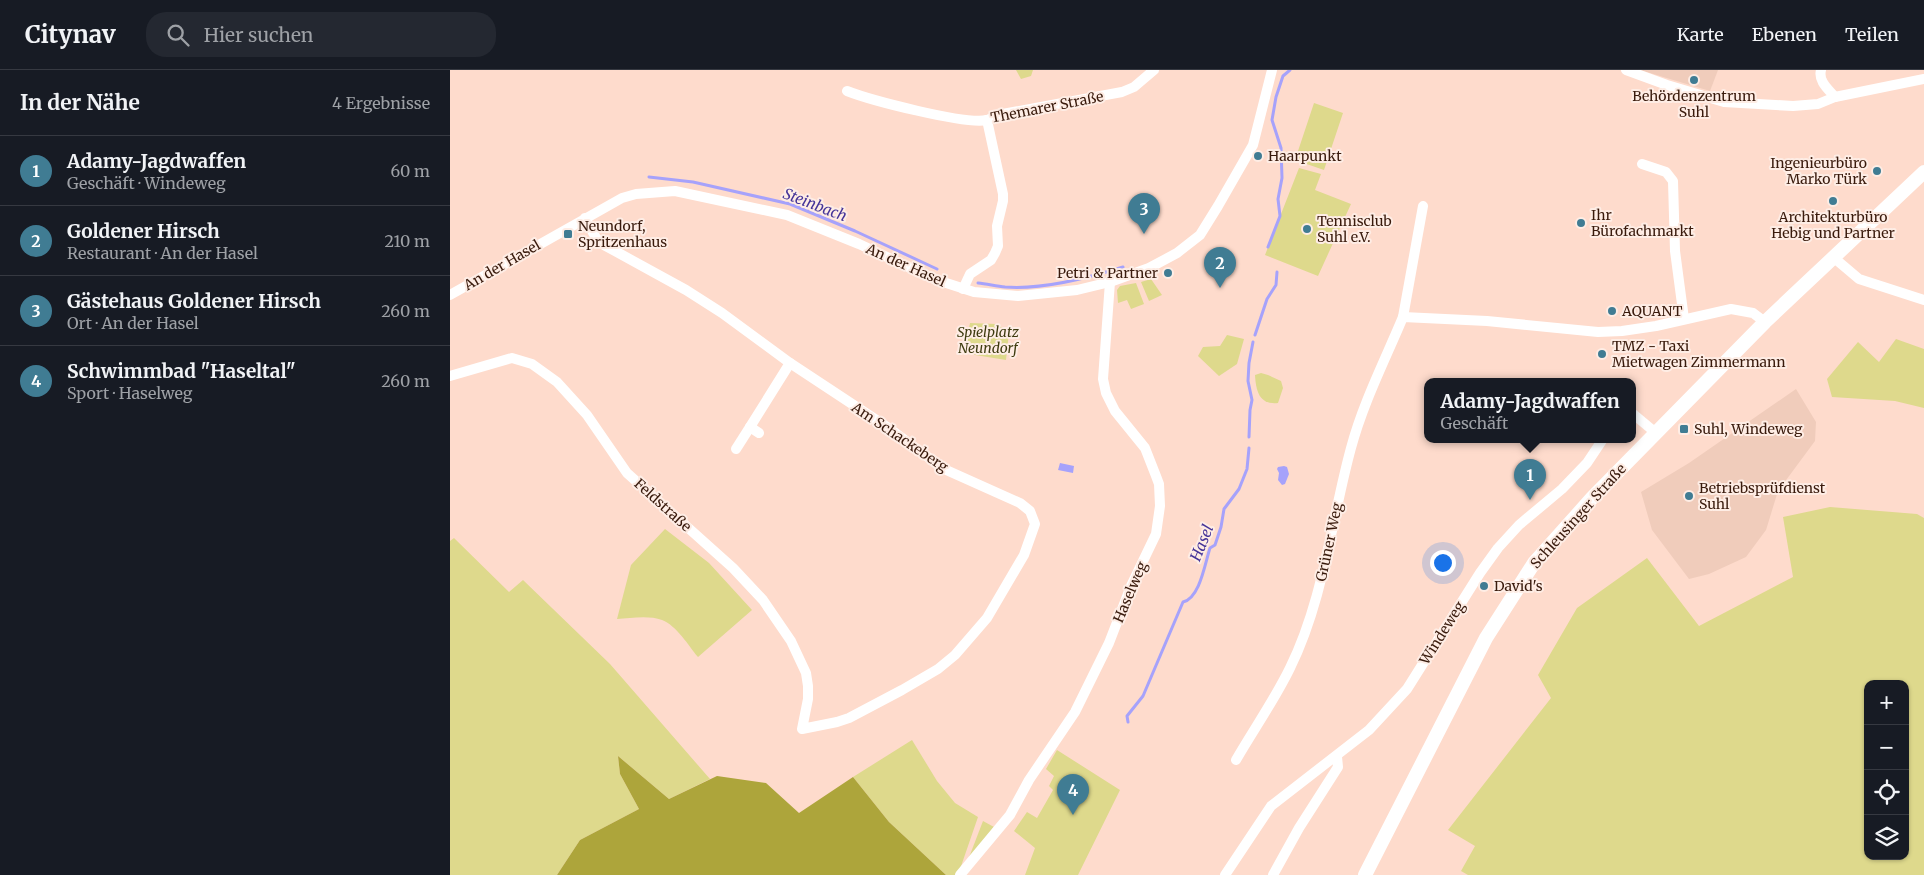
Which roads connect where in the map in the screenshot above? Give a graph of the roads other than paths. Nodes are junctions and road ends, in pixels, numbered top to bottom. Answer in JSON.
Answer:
{"nodes":[{"id":1,"x":1154,"y":70,"type":"edge"},
{"id":2,"x":1272,"y":70,"type":"edge"},
{"id":3,"x":1626,"y":70,"type":"edge"},
{"id":4,"x":1821,"y":70,"type":"edge"},
{"id":5,"x":1924,"y":79,"type":"edge"},
{"id":6,"x":847,"y":91,"type":"dead end"},
{"id":7,"x":1835,"y":97,"type":"junction"},
{"id":8,"x":986,"y":120,"type":"junction"},
{"id":9,"x":1642,"y":164,"type":"dead end"},
{"id":10,"x":1924,"y":172,"type":"edge"},
{"id":11,"x":1423,"y":206,"type":"dead end"},
{"id":12,"x":585,"y":218,"type":"junction"},
{"id":13,"x":1833,"y":257,"type":"junction"},
{"id":14,"x":1110,"y":282,"type":"junction"},
{"id":15,"x":963,"y":289,"type":"junction"},
{"id":16,"x":450,"y":295,"type":"edge"},
{"id":17,"x":1924,"y":300,"type":"edge"},
{"id":18,"x":1403,"y":317,"type":"junction"},
{"id":19,"x":1684,"y":319,"type":"junction"},
{"id":20,"x":1765,"y":322,"type":"junction"},
{"id":21,"x":790,"y":363,"type":"junction"},
{"id":22,"x":450,"y":376,"type":"edge"},
{"id":23,"x":1636,"y":416,"type":"edge"},
{"id":24,"x":750,"y":427,"type":"junction"},
{"id":25,"x":759,"y":433,"type":"dead end"},
{"id":26,"x":1656,"y":433,"type":"junction"},
{"id":27,"x":1600,"y":443,"type":"edge"},
{"id":28,"x":736,"y":449,"type":"dead end"},
{"id":29,"x":802,"y":729,"type":"joint"},
{"id":30,"x":1336,"y":757,"type":"junction"},
{"id":31,"x":1236,"y":760,"type":"dead end"},
{"id":32,"x":960,"y":875,"type":"edge"},
{"id":33,"x":1225,"y":875,"type":"edge"},
{"id":34,"x":1273,"y":875,"type":"edge"},
{"id":35,"x":1365,"y":875,"type":"edge"}],
"edges":[{"from":1,"to":8,"type":"street","name":"Themarer Straße"},
{"from":2,"to":14,"type":"street","name":"An der Hasel"},
{"from":3,"to":7,"type":"street"},
{"from":4,"to":7,"type":"street"},
{"from":5,"to":7,"type":"street"},
{"from":6,"to":8,"type":"street","name":"Themarer Straße"},
{"from":8,"to":15,"type":"street"},
{"from":9,"to":19,"type":"street"},
{"from":10,"to":13,"type":"main road"},
{"from":11,"to":18,"type":"street","name":"Grüner Weg"},
{"from":12,"to":15,"type":"street","name":"An der Hasel"},
{"from":12,"to":16,"type":"street","name":"An der Hasel"},
{"from":12,"to":21,"type":"street","name":"Am Schackeberg"},
{"from":13,"to":17,"type":"street"},
{"from":13,"to":20,"type":"main road","name":"Schleusinger Straße"},
{"from":14,"to":15,"type":"street","name":"An der Hasel"},
{"from":14,"to":32,"type":"street","name":"Haselweg"},
{"from":18,"to":19,"type":"street"},
{"from":18,"to":31,"type":"street","name":"Grüner Weg"},
{"from":19,"to":20,"type":"street"},
{"from":20,"to":26,"type":"main road","name":"Schleusinger Straße"},
{"from":21,"to":24,"type":"street"},
{"from":21,"to":29,"type":"street","name":"Am Schackeberg"},
{"from":22,"to":29,"type":"street","name":"Feldstraße"},
{"from":23,"to":26,"type":"street"},
{"from":24,"to":25,"type":"street"},
{"from":24,"to":28,"type":"street"},
{"from":26,"to":35,"type":"main road","name":"Schleusinger Straße"},
{"from":27,"to":30,"type":"street","name":"Windeweg"},
{"from":30,"to":33,"type":"street","name":"Windeweg"},
{"from":30,"to":34,"type":"street"}]}
